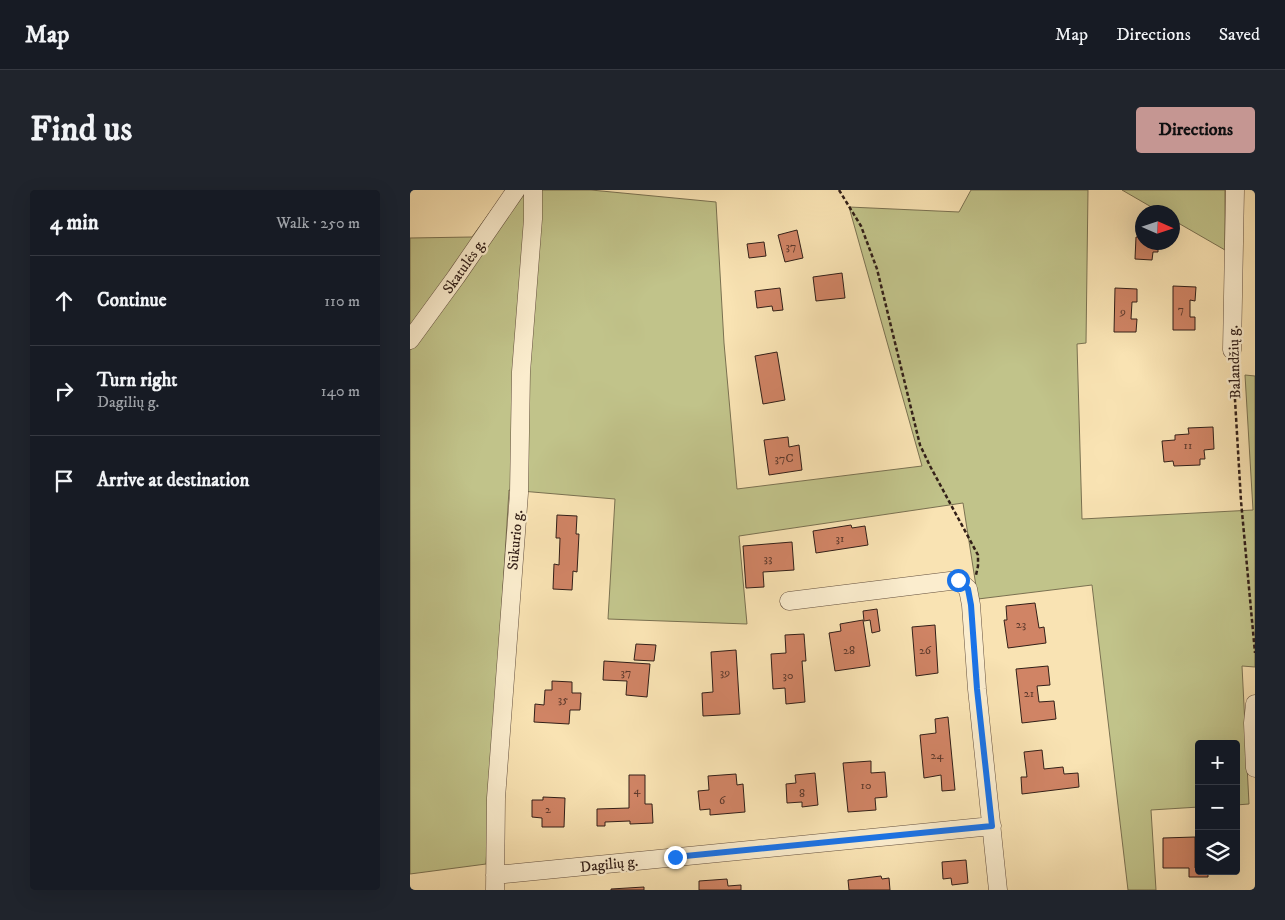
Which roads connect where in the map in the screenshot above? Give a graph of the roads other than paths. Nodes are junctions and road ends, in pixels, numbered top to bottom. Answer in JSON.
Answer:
{"nodes":[{"id":1,"x":516,"y":190,"type":"edge"},
{"id":2,"x":533,"y":190,"type":"edge"},
{"id":3,"x":1235,"y":190,"type":"edge"},
{"id":4,"x":410,"y":340,"type":"edge"},
{"id":5,"x":1232,"y":350,"type":"road end"},
{"id":6,"x":789,"y":601,"type":"dead end"},
{"id":7,"x":1255,"y":704,"type":"edge"},
{"id":8,"x":1255,"y":768,"type":"edge"},
{"id":9,"x":992,"y":826,"type":"junction"},
{"id":10,"x":495,"y":883,"type":"edge"},
{"id":11,"x":998,"y":890,"type":"edge"}],
"edges":[{"from":1,"to":4,"type":"street","name":"Skatulės g."},
{"from":2,"to":10,"type":"street","name":"Sūkurio g."},
{"from":3,"to":5,"type":"street","name":"Balandžių g."},
{"from":6,"to":9,"type":"street"},
{"from":7,"to":8,"type":"street"},
{"from":9,"to":10,"type":"street","name":"Dagilių g."},
{"from":9,"to":11,"type":"street"}]}
